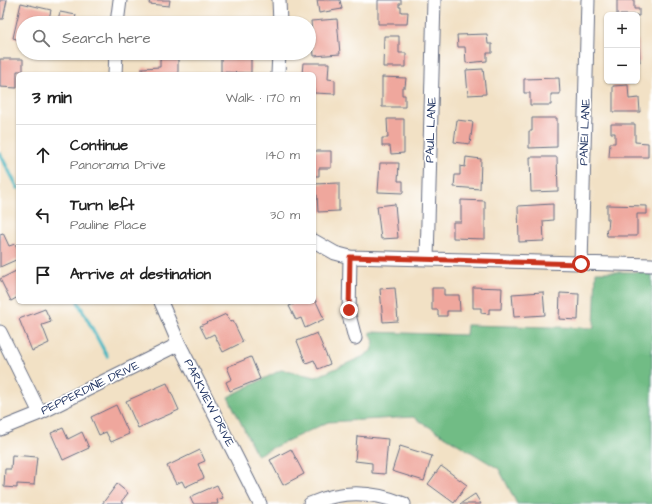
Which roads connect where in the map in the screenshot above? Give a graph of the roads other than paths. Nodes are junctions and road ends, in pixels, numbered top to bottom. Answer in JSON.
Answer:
{"nodes":[{"id":1,"x":120,"y":0,"type":"edge"},
{"id":2,"x":279,"y":0,"type":"edge"},
{"id":3,"x":434,"y":0,"type":"edge"},
{"id":4,"x":588,"y":0,"type":"edge"},
{"id":5,"x":118,"y":16,"type":"edge"},
{"id":6,"x":280,"y":16,"type":"edge"},
{"id":7,"x":116,"y":60,"type":"edge"},
{"id":8,"x":279,"y":60,"type":"edge"},
{"id":9,"x":115,"y":72,"type":"edge"},
{"id":10,"x":278,"y":72,"type":"edge"},
{"id":11,"x":316,"y":242,"type":"edge"},
{"id":12,"x":350,"y":257,"type":"junction"},
{"id":13,"x":427,"y":259,"type":"junction"},
{"id":14,"x":581,"y":264,"type":"junction"},
{"id":15,"x":652,"y":265,"type":"edge"},
{"id":16,"x":162,"y":304,"type":"edge"},
{"id":17,"x":0,"y":332,"type":"edge"},
{"id":18,"x":355,"y":338,"type":"dead end"},
{"id":19,"x":179,"y":344,"type":"junction"},
{"id":20,"x":40,"y":413,"type":"junction"},
{"id":21,"x":0,"y":429,"type":"edge"},
{"id":22,"x":260,"y":504,"type":"edge"},
{"id":23,"x":310,"y":504,"type":"edge"},
{"id":24,"x":404,"y":504,"type":"edge"}],
"edges":[{"from":1,"to":5,"type":"street"},
{"from":2,"to":6,"type":"street"},
{"from":3,"to":13,"type":"street","name":"PAUL LANE"},
{"from":4,"to":14,"type":"street","name":"PANEI LANE"},
{"from":7,"to":9,"type":"street"},
{"from":8,"to":10,"type":"street"},
{"from":11,"to":12,"type":"street"},
{"from":12,"to":13,"type":"street"},
{"from":12,"to":18,"type":"street"},
{"from":13,"to":14,"type":"street"},
{"from":14,"to":15,"type":"street"},
{"from":16,"to":19,"type":"street","name":"PARKVIEW DRIVE"},
{"from":17,"to":20,"type":"street"},
{"from":19,"to":20,"type":"street","name":"PEPPERDINE DRIVE"},
{"from":19,"to":22,"type":"street","name":"PARKVIEW DRIVE"},
{"from":20,"to":21,"type":"street","name":"PEPPERDINE DRIVE"},
{"from":23,"to":24,"type":"street"}]}
